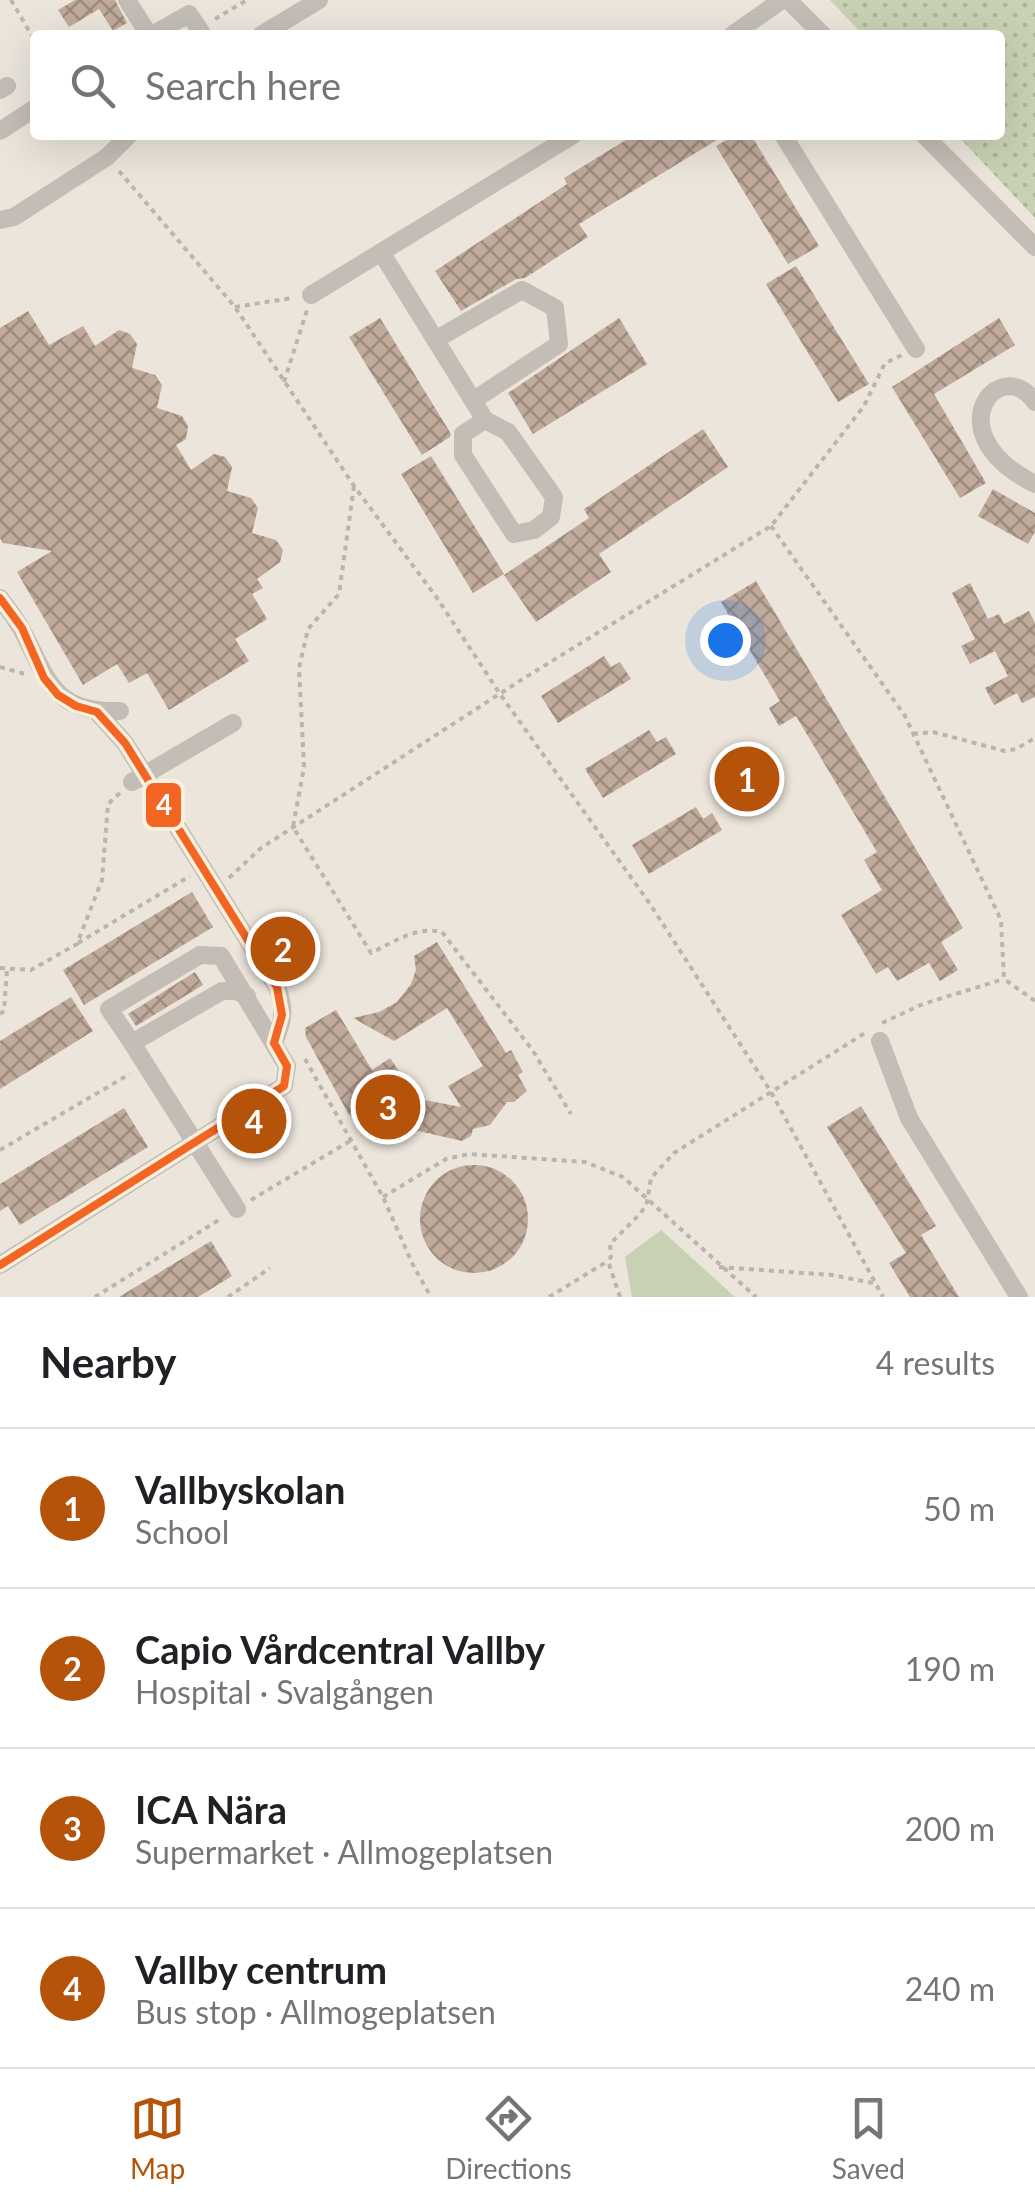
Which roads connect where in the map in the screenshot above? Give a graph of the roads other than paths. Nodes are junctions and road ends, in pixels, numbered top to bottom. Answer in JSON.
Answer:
{"nodes":[{"id":1,"x":127,"y":0,"type":"edge"},
{"id":2,"x":319,"y":0,"type":"edge"},
{"id":3,"x":785,"y":0,"type":"edge"},
{"id":4,"x":292,"y":7,"type":"edge"},
{"id":5,"x":147,"y":30,"type":"edge"},
{"id":6,"x":159,"y":30,"type":"edge"},
{"id":7,"x":200,"y":30,"type":"edge"},
{"id":8,"x":267,"y":30,"type":"edge"},
{"id":9,"x":740,"y":30,"type":"edge"},
{"id":10,"x":818,"y":30,"type":"edge"},
{"id":11,"x":30,"y":111,"type":"edge"},
{"id":12,"x":0,"y":131,"type":"edge"},
{"id":13,"x":124,"y":140,"type":"edge"},
{"id":14,"x":564,"y":140,"type":"edge"},
{"id":15,"x":786,"y":140,"type":"edge"},
{"id":16,"x":929,"y":140,"type":"edge"},
{"id":17,"x":0,"y":220,"type":"edge"},
{"id":18,"x":1035,"y":248,"type":"edge"},
{"id":19,"x":381,"y":252,"type":"junction"},
{"id":20,"x":311,"y":296,"type":"road end"},
{"id":21,"x":435,"y":340,"type":"junction"},
{"id":22,"x":916,"y":349,"type":"road end"},
{"id":23,"x":474,"y":400,"type":"junction"},
{"id":24,"x":1035,"y":402,"type":"edge"},
{"id":25,"x":485,"y":420,"type":"junction"},
{"id":26,"x":1035,"y":484,"type":"edge"},
{"id":27,"x":0,"y":598,"type":"edge"},
{"id":28,"x":97,"y":712,"type":"junction"},
{"id":29,"x":120,"y":712,"type":"dead end"},
{"id":30,"x":232,"y":723,"type":"dead end"},
{"id":31,"x":138,"y":778,"type":"junction"},
{"id":32,"x":248,"y":996,"type":"junction"},
{"id":33,"x":880,"y":1041,"type":"dead end"},
{"id":34,"x":132,"y":1043,"type":"junction"},
{"id":35,"x":274,"y":1043,"type":"junction"},
{"id":36,"x":194,"y":1144,"type":"junction"},
{"id":37,"x":237,"y":1209,"type":"dead end"},
{"id":38,"x":0,"y":1265,"type":"edge"},
{"id":39,"x":1019,"y":1297,"type":"edge"}],
"edges":[{"from":1,"to":5,"type":"street"},
{"from":2,"to":4,"type":"street"},
{"from":3,"to":9,"type":"street"},
{"from":3,"to":10,"type":"street"},
{"from":4,"to":8,"type":"street"},
{"from":6,"to":7,"type":"street"},
{"from":11,"to":12,"type":"street"},
{"from":13,"to":17,"type":"street"},
{"from":14,"to":19,"type":"street"},
{"from":15,"to":22,"type":"street"},
{"from":16,"to":18,"type":"street"},
{"from":19,"to":20,"type":"street"},
{"from":19,"to":21,"type":"street"},
{"from":21,"to":23,"type":"street"},
{"from":21,"to":23,"type":"street"},
{"from":23,"to":25,"type":"street"},
{"from":24,"to":26,"type":"street"},
{"from":25,"to":25,"type":"street"},
{"from":27,"to":28,"type":"street"},
{"from":28,"to":29,"type":"street"},
{"from":28,"to":31,"type":"street"},
{"from":30,"to":31,"type":"street"},
{"from":31,"to":35,"type":"street"},
{"from":32,"to":34,"type":"street"},
{"from":32,"to":34,"type":"street"},
{"from":32,"to":35,"type":"street"},
{"from":33,"to":39,"type":"street"},
{"from":34,"to":36,"type":"street"},
{"from":35,"to":36,"type":"street"},
{"from":36,"to":37,"type":"street"},
{"from":36,"to":38,"type":"street"}]}
